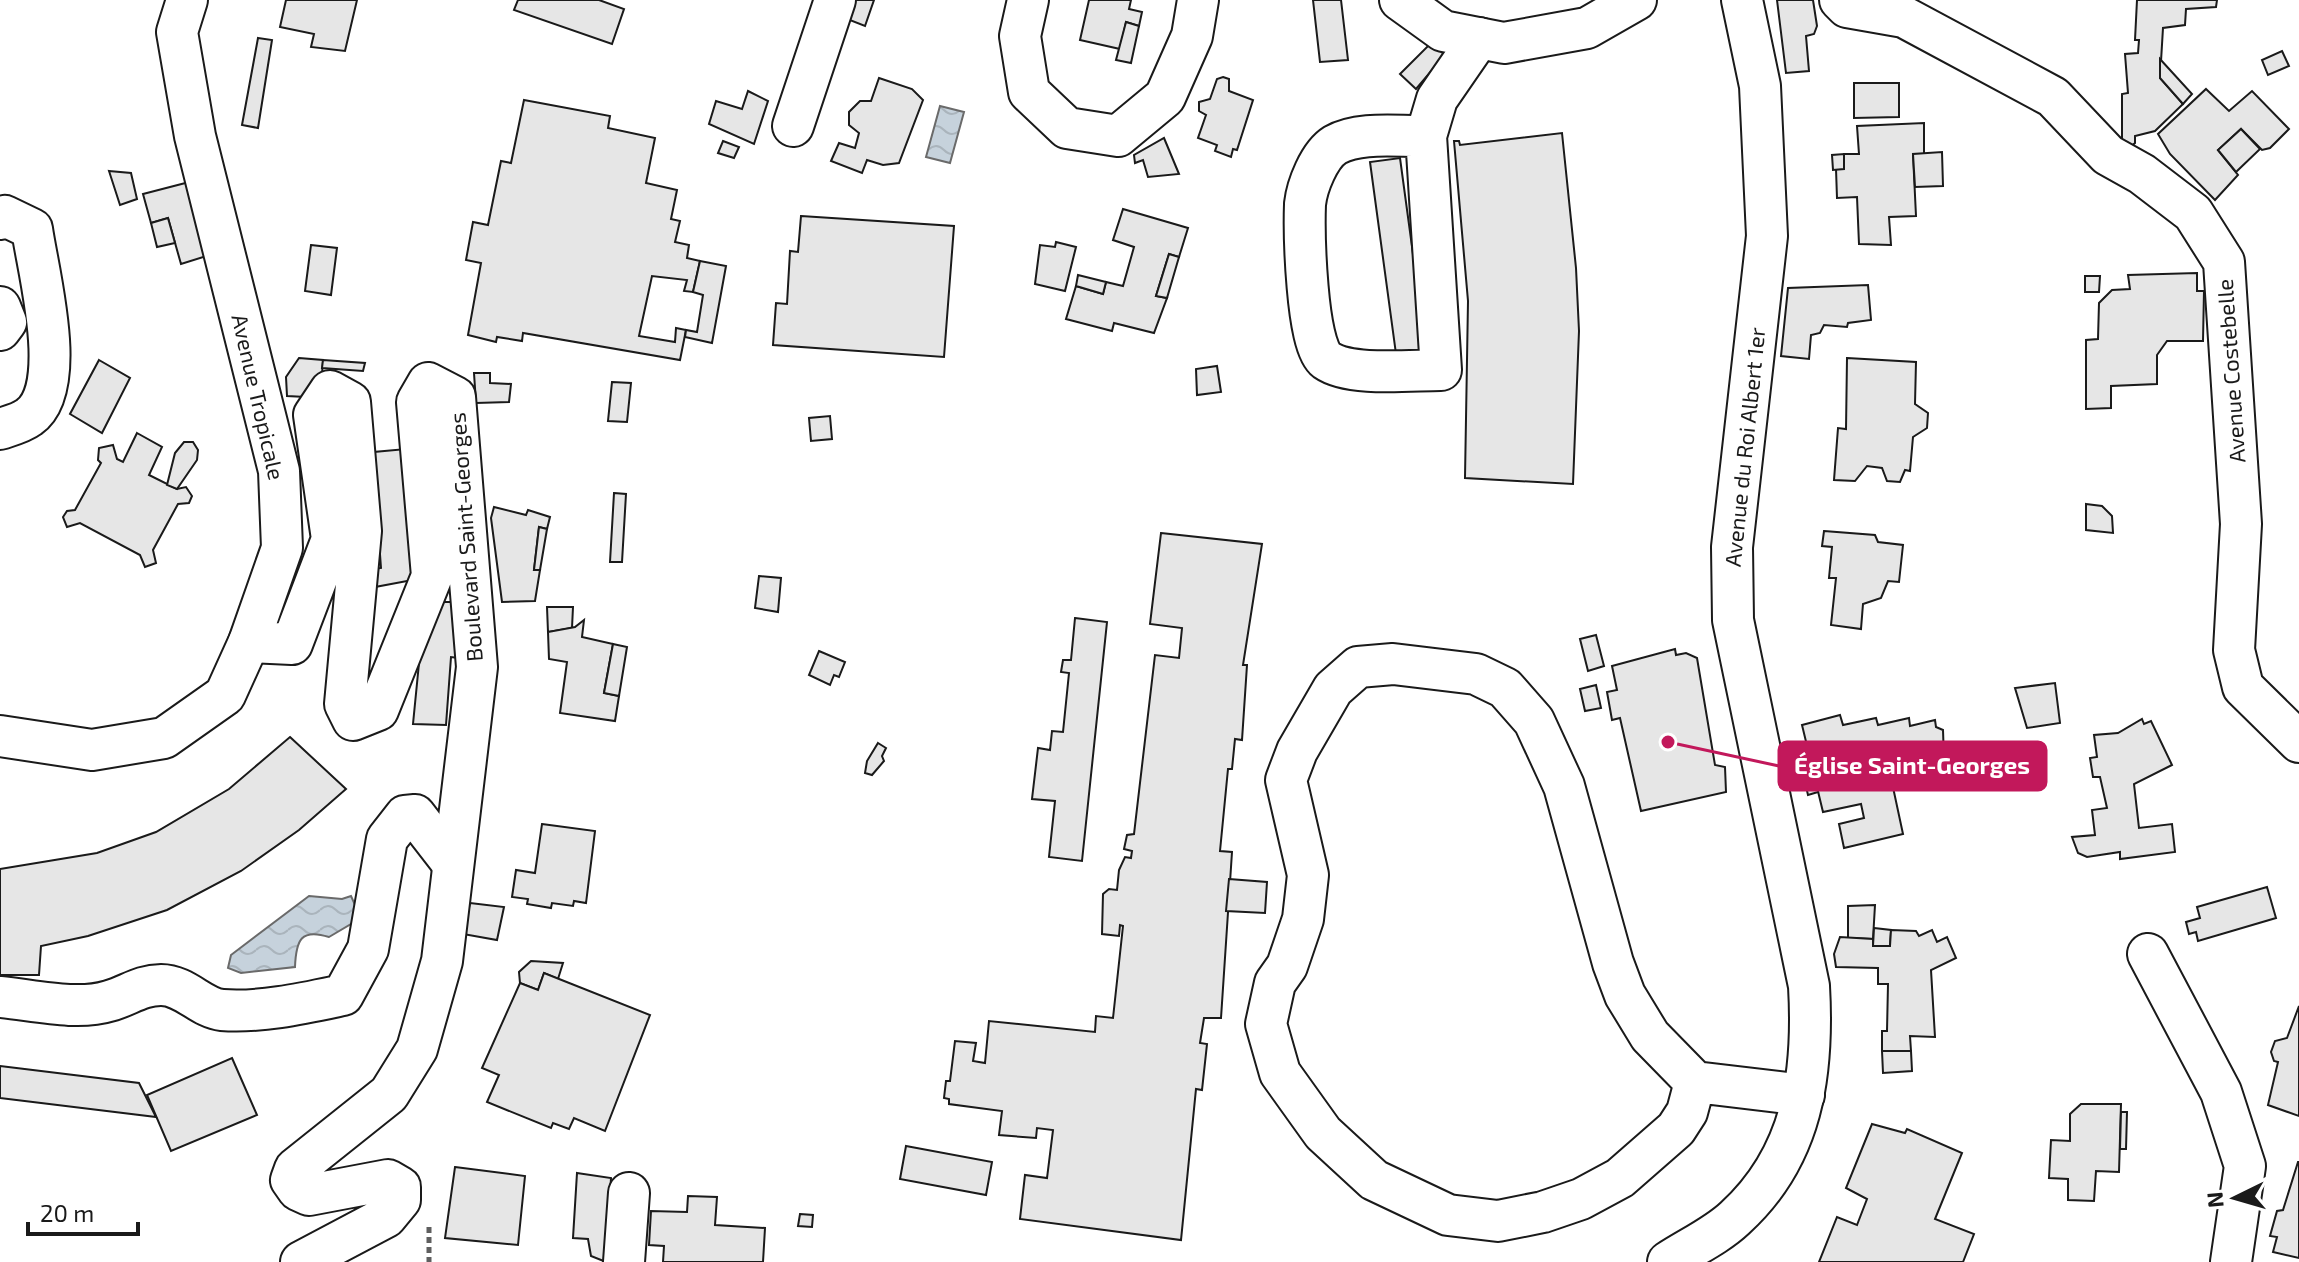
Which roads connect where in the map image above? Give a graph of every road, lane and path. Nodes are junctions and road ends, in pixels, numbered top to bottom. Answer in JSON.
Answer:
{"nodes":[{"id":1,"x":187,"y":0,"type":"edge"},
{"id":2,"x":835,"y":0,"type":"edge"},
{"id":3,"x":1028,"y":0,"type":"edge"},
{"id":4,"x":1198,"y":0,"type":"edge"},
{"id":5,"x":1400,"y":0,"type":"edge"},
{"id":6,"x":1636,"y":0,"type":"edge"},
{"id":7,"x":1742,"y":0,"type":"edge"},
{"id":8,"x":1840,"y":0,"type":"edge"},
{"id":9,"x":1479,"y":38,"type":"junction"},
{"id":10,"x":793,"y":126,"type":"dead end"},
{"id":11,"x":1426,"y":136,"type":"junction"},
{"id":12,"x":0,"y":219,"type":"edge"},
{"id":13,"x":0,"y":307,"type":"edge"},
{"id":14,"x":0,"y":330,"type":"edge"},
{"id":15,"x":0,"y":429,"type":"edge"},
{"id":16,"x":249,"y":642,"type":"junction"},
{"id":17,"x":0,"y":736,"type":"edge"},
{"id":18,"x":2299,"y":742,"type":"edge"},
{"id":19,"x":453,"y":864,"type":"junction"},
{"id":20,"x":2148,"y":954,"type":"dead end"},
{"id":21,"x":0,"y":997,"type":"edge"},
{"id":22,"x":1695,"y":1082,"type":"junction"},
{"id":23,"x":1804,"y":1095,"type":"junction"},
{"id":24,"x":629,"y":1193,"type":"dead end"},
{"id":25,"x":301,"y":1262,"type":"edge"},
{"id":26,"x":624,"y":1262,"type":"edge"},
{"id":27,"x":1668,"y":1262,"type":"edge"},
{"id":28,"x":2231,"y":1262,"type":"edge"}],
"edges":[{"from":1,"to":16,"type":"street","name":"Avenue Tropicale"},
{"from":2,"to":10,"type":"street"},
{"from":3,"to":4,"type":"street"},
{"from":5,"to":9,"type":"street"},
{"from":6,"to":9,"type":"street"},
{"from":7,"to":23,"type":"street","name":"Avenue du Roi Albert 1er"},
{"from":8,"to":18,"type":"street","name":"Avenue Costebelle"},
{"from":9,"to":11,"type":"street"},
{"from":11,"to":11,"type":"street"},
{"from":12,"to":15,"type":"street"},
{"from":13,"to":14,"type":"street"},
{"from":16,"to":17,"type":"street","name":"Avenue Tropicale"},
{"from":16,"to":19,"type":"street","name":"Boulevard Saint-Georges"},
{"from":19,"to":21,"type":"street"},
{"from":19,"to":25,"type":"street","name":"Boulevard Saint-Georges"},
{"from":20,"to":28,"type":"street"},
{"from":22,"to":22,"type":"street"},
{"from":22,"to":23,"type":"street"},
{"from":23,"to":27,"type":"street","name":"Avenue du Roi Albert 1er"},
{"from":24,"to":26,"type":"street"}]}
